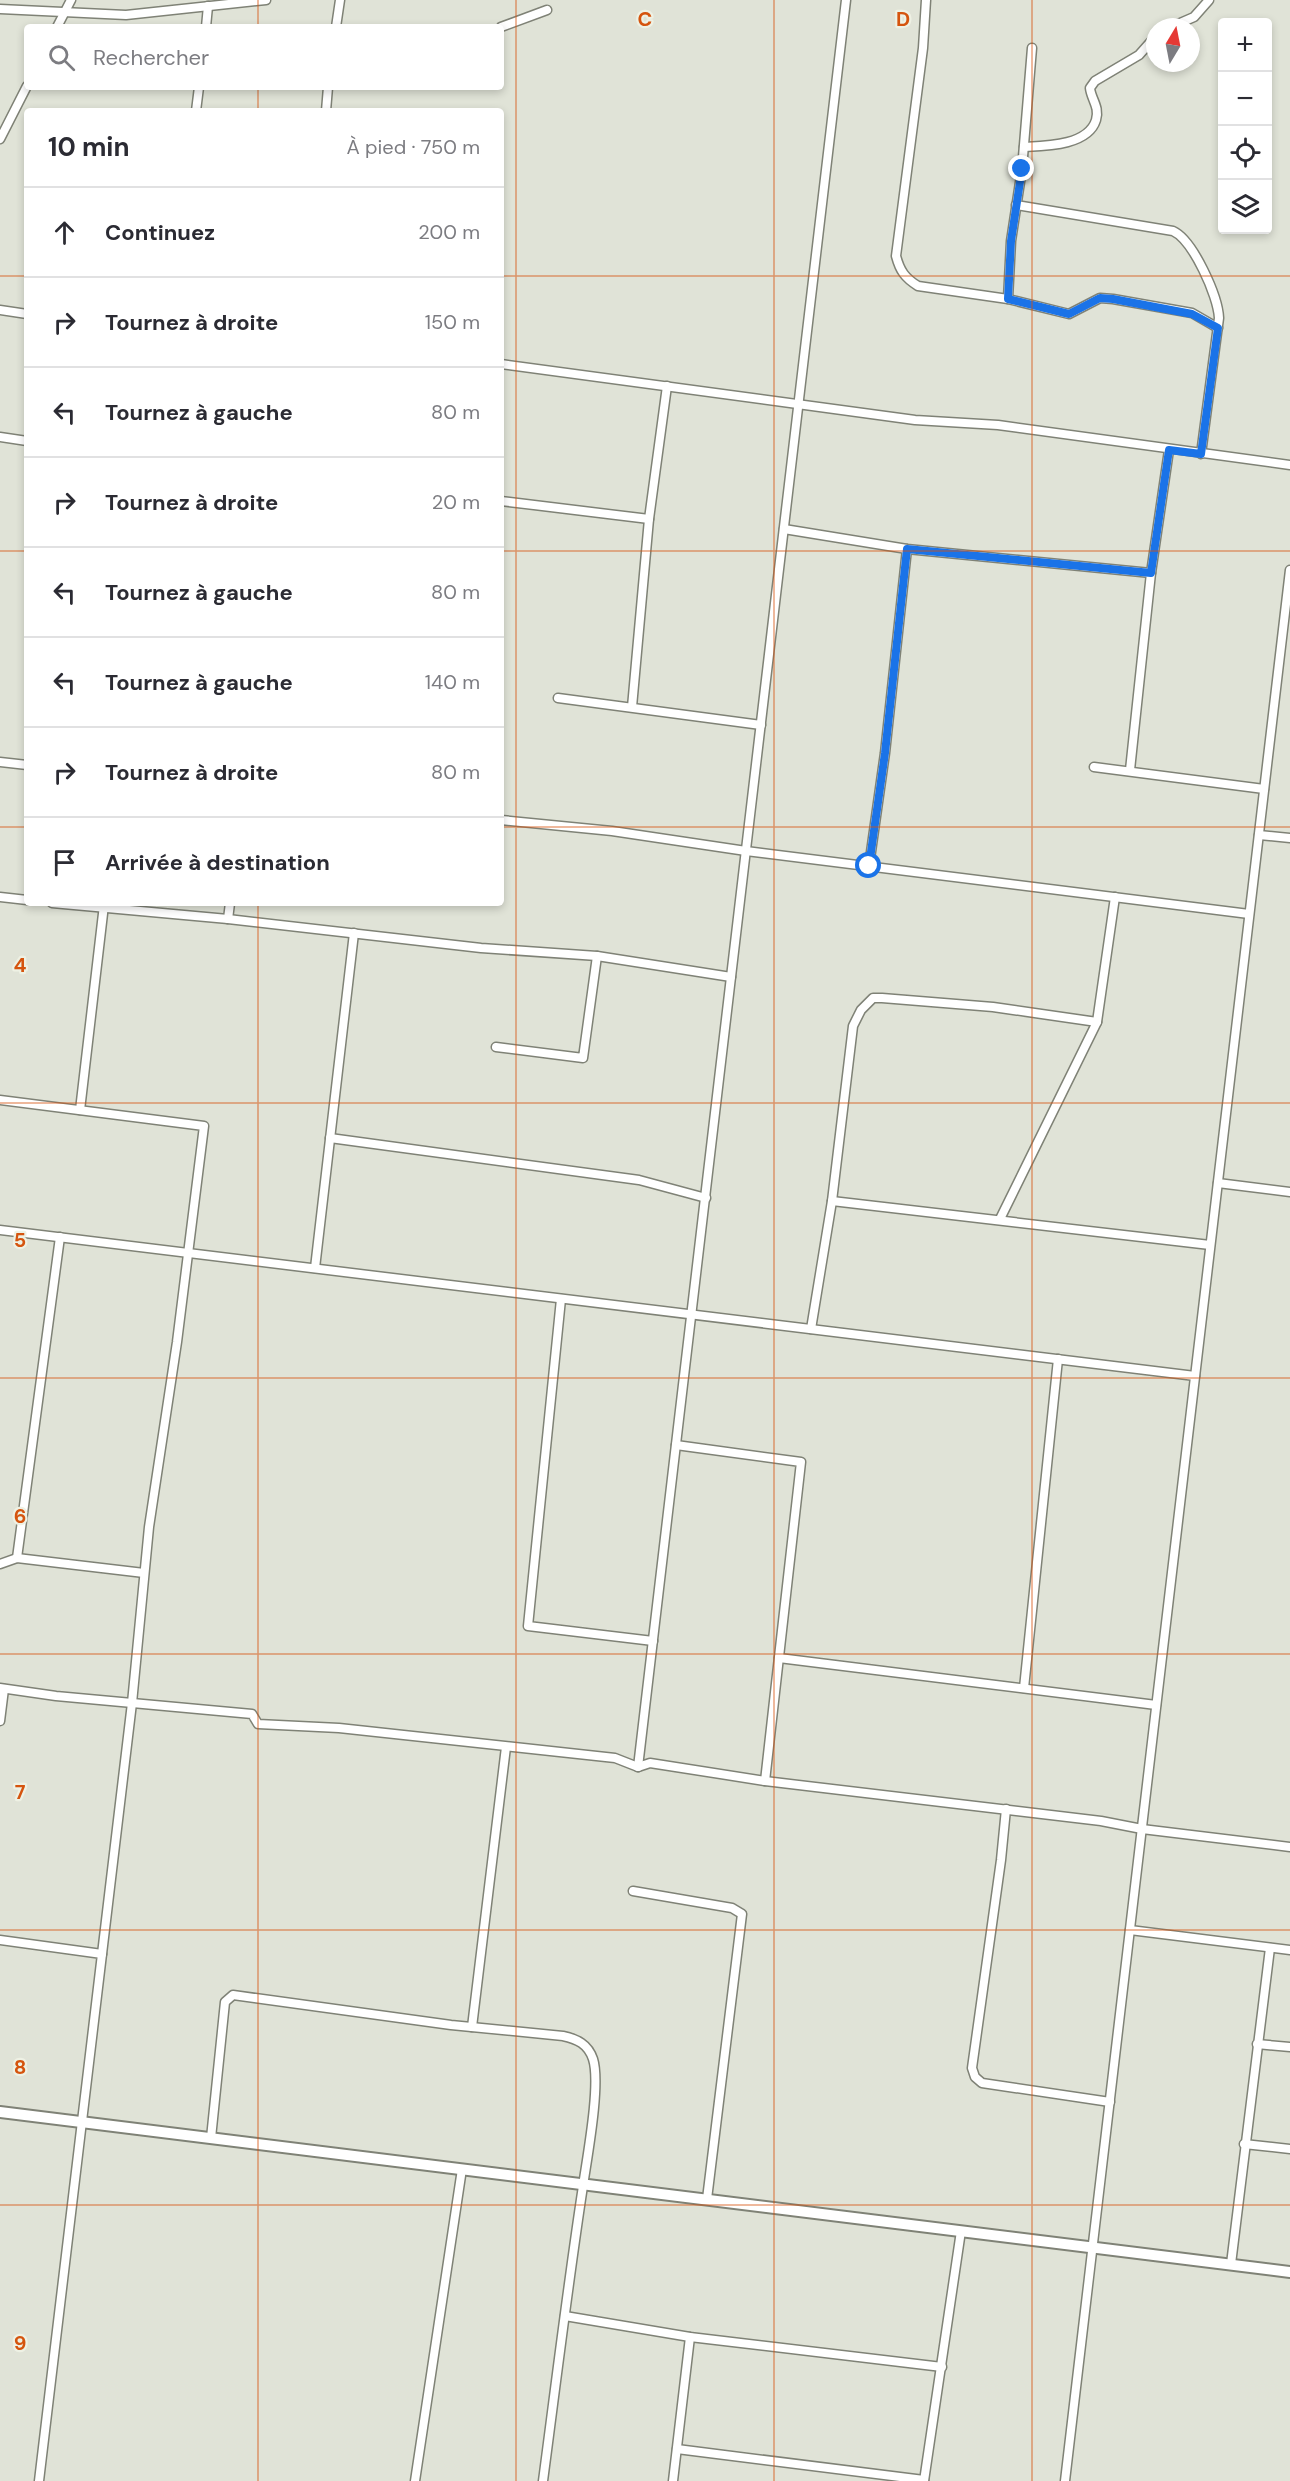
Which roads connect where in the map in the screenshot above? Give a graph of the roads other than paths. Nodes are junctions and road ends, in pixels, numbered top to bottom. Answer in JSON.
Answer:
{"nodes":[{"id":1,"x":71,"y":0,"type":"edge"},
{"id":2,"x":266,"y":0,"type":"edge"},
{"id":3,"x":340,"y":0,"type":"edge"},
{"id":4,"x":846,"y":0,"type":"edge"},
{"id":5,"x":926,"y":0,"type":"edge"},
{"id":6,"x":1209,"y":0,"type":"edge"},
{"id":7,"x":208,"y":6,"type":"junction"},
{"id":8,"x":0,"y":9,"type":"edge"},
{"id":9,"x":547,"y":10,"type":"dead end"},
{"id":10,"x":65,"y":12,"type":"junction"},
{"id":11,"x":1192,"y":18,"type":"edge"},
{"id":12,"x":59,"y":24,"type":"edge"},
{"id":13,"x":206,"y":24,"type":"edge"},
{"id":14,"x":336,"y":24,"type":"edge"},
{"id":15,"x":504,"y":26,"type":"edge"},
{"id":16,"x":1146,"y":47,"type":"edge"},
{"id":17,"x":1032,"y":48,"type":"dead end"},
{"id":18,"x":25,"y":90,"type":"edge"},
{"id":19,"x":199,"y":90,"type":"edge"},
{"id":20,"x":328,"y":90,"type":"edge"},
{"id":21,"x":196,"y":108,"type":"edge"},
{"id":22,"x":326,"y":108,"type":"edge"},
{"id":23,"x":0,"y":139,"type":"edge"},
{"id":24,"x":1023,"y":147,"type":"junction"},
{"id":25,"x":1016,"y":205,"type":"junction"},
{"id":26,"x":1008,"y":299,"type":"junction"},
{"id":27,"x":0,"y":310,"type":"edge"},
{"id":28,"x":24,"y":314,"type":"edge"},
{"id":29,"x":1218,"y":328,"type":"junction"},
{"id":30,"x":504,"y":364,"type":"edge"},
{"id":31,"x":667,"y":386,"type":"junction"},
{"id":32,"x":798,"y":404,"type":"junction"},
{"id":33,"x":0,"y":437,"type":"edge"},
{"id":34,"x":24,"y":441,"type":"edge"},
{"id":35,"x":1169,"y":450,"type":"junction"},
{"id":36,"x":1201,"y":454,"type":"junction"},
{"id":37,"x":1290,"y":465,"type":"edge"},
{"id":38,"x":504,"y":501,"type":"edge"},
{"id":39,"x":648,"y":519,"type":"junction"},
{"id":40,"x":784,"y":529,"type":"junction"},
{"id":41,"x":907,"y":549,"type":"junction"},
{"id":42,"x":1290,"y":570,"type":"edge"},
{"id":43,"x":1151,"y":573,"type":"junction"},
{"id":44,"x":558,"y":698,"type":"dead end"},
{"id":45,"x":632,"y":707,"type":"junction"},
{"id":46,"x":761,"y":724,"type":"junction"},
{"id":47,"x":0,"y":762,"type":"edge"},
{"id":48,"x":24,"y":765,"type":"edge"},
{"id":49,"x":1094,"y":766,"type":"dead end"},
{"id":50,"x":1130,"y":770,"type":"junction"},
{"id":51,"x":1264,"y":789,"type":"junction"},
{"id":52,"x":504,"y":820,"type":"edge"},
{"id":53,"x":1259,"y":835,"type":"junction"},
{"id":54,"x":1290,"y":838,"type":"edge"},
{"id":55,"x":746,"y":851,"type":"junction"},
{"id":56,"x":869,"y":866,"type":"junction"},
{"id":57,"x":0,"y":897,"type":"edge"},
{"id":58,"x":1115,"y":897,"type":"junction"},
{"id":59,"x":24,"y":900,"type":"edge"},
{"id":60,"x":104,"y":906,"type":"edge"},
{"id":61,"x":230,"y":906,"type":"edge"},
{"id":62,"x":1250,"y":914,"type":"junction"},
{"id":63,"x":228,"y":919,"type":"junction"},
{"id":64,"x":354,"y":933,"type":"junction"},
{"id":65,"x":597,"y":956,"type":"junction"},
{"id":66,"x":731,"y":977,"type":"junction"},
{"id":67,"x":1097,"y":1022,"type":"junction"},
{"id":68,"x":496,"y":1047,"type":"dead end"},
{"id":69,"x":0,"y":1100,"type":"edge"},
{"id":70,"x":80,"y":1110,"type":"junction"},
{"id":71,"x":330,"y":1138,"type":"junction"},
{"id":72,"x":1218,"y":1183,"type":"junction"},
{"id":73,"x":1290,"y":1192,"type":"edge"},
{"id":74,"x":706,"y":1198,"type":"junction"},
{"id":75,"x":832,"y":1201,"type":"junction"},
{"id":76,"x":1000,"y":1219,"type":"junction"},
{"id":77,"x":0,"y":1230,"type":"edge"},
{"id":78,"x":60,"y":1238,"type":"junction"},
{"id":79,"x":1210,"y":1245,"type":"junction"},
{"id":80,"x":186,"y":1253,"type":"junction"},
{"id":81,"x":315,"y":1268,"type":"junction"},
{"id":82,"x":561,"y":1299,"type":"junction"},
{"id":83,"x":692,"y":1315,"type":"junction"},
{"id":84,"x":811,"y":1329,"type":"junction"},
{"id":85,"x":1059,"y":1359,"type":"junction"},
{"id":86,"x":1195,"y":1376,"type":"junction"},
{"id":87,"x":676,"y":1445,"type":"junction"},
{"id":88,"x":16,"y":1558,"type":"junction"},
{"id":89,"x":0,"y":1563,"type":"edge"},
{"id":90,"x":144,"y":1573,"type":"junction"},
{"id":91,"x":653,"y":1641,"type":"junction"},
{"id":92,"x":779,"y":1658,"type":"junction"},
{"id":93,"x":1024,"y":1688,"type":"junction"},
{"id":94,"x":2,"y":1689,"type":"edge"},
{"id":95,"x":132,"y":1703,"type":"junction"},
{"id":96,"x":1156,"y":1705,"type":"junction"},
{"id":97,"x":0,"y":1721,"type":"edge"},
{"id":98,"x":506,"y":1747,"type":"junction"},
{"id":99,"x":638,"y":1767,"type":"junction"},
{"id":100,"x":765,"y":1781,"type":"junction"},
{"id":101,"x":1006,"y":1809,"type":"junction"},
{"id":102,"x":1142,"y":1829,"type":"junction"},
{"id":103,"x":1290,"y":1847,"type":"edge"},
{"id":104,"x":633,"y":1891,"type":"dead end"},
{"id":105,"x":1130,"y":1930,"type":"junction"},
{"id":106,"x":0,"y":1940,"type":"edge"},
{"id":107,"x":1270,"y":1948,"type":"junction"},
{"id":108,"x":1290,"y":1950,"type":"edge"},
{"id":109,"x":102,"y":1954,"type":"junction"},
{"id":110,"x":472,"y":2027,"type":"junction"},
{"id":111,"x":1257,"y":2044,"type":"junction"},
{"id":112,"x":1290,"y":2047,"type":"edge"},
{"id":113,"x":1110,"y":2102,"type":"junction"},
{"id":114,"x":0,"y":2112,"type":"edge"},
{"id":115,"x":81,"y":2122,"type":"junction"},
{"id":116,"x":211,"y":2138,"type":"junction"},
{"id":117,"x":1244,"y":2144,"type":"junction"},
{"id":118,"x":1290,"y":2149,"type":"edge"},
{"id":119,"x":462,"y":2169,"type":"junction"},
{"id":120,"x":583,"y":2184,"type":"junction"},
{"id":121,"x":707,"y":2199,"type":"junction"},
{"id":122,"x":961,"y":2231,"type":"junction"},
{"id":123,"x":1092,"y":2247,"type":"junction"},
{"id":124,"x":1231,"y":2264,"type":"junction"},
{"id":125,"x":1290,"y":2271,"type":"edge"},
{"id":126,"x":565,"y":2316,"type":"junction"},
{"id":127,"x":690,"y":2337,"type":"junction"},
{"id":128,"x":942,"y":2367,"type":"junction"},
{"id":129,"x":677,"y":2449,"type":"junction"},
{"id":130,"x":924,"y":2480,"type":"edge"},
{"id":131,"x":39,"y":2481,"type":"edge"},
{"id":132,"x":415,"y":2481,"type":"edge"},
{"id":133,"x":543,"y":2481,"type":"edge"},
{"id":134,"x":673,"y":2481,"type":"edge"},
{"id":135,"x":1065,"y":2481,"type":"edge"}],
"edges":[{"from":1,"to":10,"type":"street"},
{"from":2,"to":7,"type":"street"},
{"from":3,"to":14,"type":"street"},
{"from":4,"to":32,"type":"street"},
{"from":5,"to":26,"type":"street"},
{"from":6,"to":11,"type":"street"},
{"from":7,"to":10,"type":"street"},
{"from":7,"to":13,"type":"street"},
{"from":8,"to":10,"type":"street"},
{"from":9,"to":15,"type":"street"},
{"from":10,"to":12,"type":"street"},
{"from":16,"to":24,"type":"street"},
{"from":17,"to":24,"type":"street"},
{"from":18,"to":23,"type":"street"},
{"from":19,"to":21,"type":"street"},
{"from":20,"to":22,"type":"street"},
{"from":24,"to":25,"type":"street"},
{"from":25,"to":26,"type":"street"},
{"from":25,"to":29,"type":"street"},
{"from":26,"to":29,"type":"street"},
{"from":27,"to":28,"type":"street"},
{"from":29,"to":36,"type":"street"},
{"from":30,"to":31,"type":"street"},
{"from":31,"to":32,"type":"street"},
{"from":31,"to":39,"type":"street"},
{"from":32,"to":35,"type":"street"},
{"from":32,"to":40,"type":"street"},
{"from":33,"to":34,"type":"street"},
{"from":35,"to":36,"type":"street"},
{"from":35,"to":43,"type":"street"},
{"from":36,"to":37,"type":"street"},
{"from":38,"to":39,"type":"street"},
{"from":39,"to":45,"type":"street"},
{"from":40,"to":41,"type":"street"},
{"from":40,"to":46,"type":"street"},
{"from":41,"to":43,"type":"street"},
{"from":41,"to":56,"type":"street"},
{"from":42,"to":51,"type":"street"},
{"from":43,"to":50,"type":"street"},
{"from":44,"to":45,"type":"street"},
{"from":45,"to":46,"type":"street"},
{"from":46,"to":55,"type":"street"},
{"from":47,"to":48,"type":"street"},
{"from":49,"to":50,"type":"street"},
{"from":50,"to":51,"type":"street"},
{"from":51,"to":53,"type":"street"},
{"from":52,"to":55,"type":"street"},
{"from":53,"to":54,"type":"street"},
{"from":53,"to":62,"type":"street"},
{"from":55,"to":56,"type":"street"},
{"from":55,"to":66,"type":"street"},
{"from":56,"to":58,"type":"street"},
{"from":57,"to":59,"type":"street"},
{"from":58,"to":62,"type":"street"},
{"from":58,"to":67,"type":"street"},
{"from":60,"to":63,"type":"street"},
{"from":60,"to":70,"type":"street"},
{"from":61,"to":63,"type":"street"},
{"from":62,"to":72,"type":"street"},
{"from":63,"to":64,"type":"street"},
{"from":64,"to":65,"type":"street"},
{"from":64,"to":71,"type":"street"},
{"from":65,"to":66,"type":"street"},
{"from":65,"to":68,"type":"street"},
{"from":66,"to":74,"type":"street"},
{"from":67,"to":75,"type":"street"},
{"from":67,"to":76,"type":"street"},
{"from":69,"to":70,"type":"street"},
{"from":70,"to":80,"type":"street"},
{"from":71,"to":74,"type":"street"},
{"from":71,"to":81,"type":"street"},
{"from":72,"to":73,"type":"street"},
{"from":72,"to":79,"type":"street"},
{"from":74,"to":83,"type":"street"},
{"from":75,"to":76,"type":"street"},
{"from":75,"to":84,"type":"street"},
{"from":76,"to":79,"type":"street"},
{"from":77,"to":78,"type":"street"},
{"from":78,"to":80,"type":"street"},
{"from":78,"to":88,"type":"street"},
{"from":79,"to":86,"type":"street"},
{"from":80,"to":81,"type":"street"},
{"from":80,"to":90,"type":"street"},
{"from":81,"to":82,"type":"street"},
{"from":82,"to":83,"type":"street"},
{"from":82,"to":91,"type":"street"},
{"from":83,"to":84,"type":"street"},
{"from":83,"to":87,"type":"street"},
{"from":84,"to":85,"type":"street"},
{"from":85,"to":86,"type":"street"},
{"from":85,"to":93,"type":"street"},
{"from":86,"to":96,"type":"street"},
{"from":87,"to":91,"type":"street"},
{"from":87,"to":92,"type":"street"},
{"from":88,"to":89,"type":"street"},
{"from":88,"to":90,"type":"street"},
{"from":90,"to":95,"type":"street"},
{"from":91,"to":99,"type":"street"},
{"from":92,"to":93,"type":"street"},
{"from":92,"to":100,"type":"street"},
{"from":93,"to":96,"type":"street"},
{"from":94,"to":95,"type":"street"},
{"from":94,"to":97,"type":"street"},
{"from":95,"to":98,"type":"street"},
{"from":95,"to":109,"type":"street"},
{"from":96,"to":102,"type":"street"},
{"from":98,"to":99,"type":"street"},
{"from":98,"to":110,"type":"street"},
{"from":99,"to":100,"type":"street"},
{"from":100,"to":101,"type":"street"},
{"from":101,"to":102,"type":"street"},
{"from":101,"to":113,"type":"street"},
{"from":102,"to":103,"type":"street"},
{"from":102,"to":105,"type":"street"},
{"from":104,"to":121,"type":"street"},
{"from":105,"to":107,"type":"street"},
{"from":105,"to":113,"type":"street"},
{"from":106,"to":109,"type":"street"},
{"from":107,"to":108,"type":"street"},
{"from":107,"to":111,"type":"street"},
{"from":109,"to":115,"type":"street"},
{"from":110,"to":116,"type":"street"},
{"from":110,"to":120,"type":"street"},
{"from":111,"to":112,"type":"street"},
{"from":111,"to":117,"type":"street"},
{"from":113,"to":123,"type":"street"},
{"from":114,"to":115,"type":"street"},
{"from":115,"to":116,"type":"street"},
{"from":115,"to":131,"type":"street"},
{"from":116,"to":119,"type":"street"},
{"from":117,"to":118,"type":"street"},
{"from":117,"to":124,"type":"street"},
{"from":119,"to":120,"type":"street"},
{"from":119,"to":132,"type":"street"},
{"from":120,"to":121,"type":"street"},
{"from":120,"to":126,"type":"street"},
{"from":121,"to":122,"type":"street"},
{"from":122,"to":123,"type":"street"},
{"from":122,"to":128,"type":"street"},
{"from":123,"to":124,"type":"street"},
{"from":123,"to":135,"type":"street"},
{"from":124,"to":125,"type":"street"},
{"from":126,"to":127,"type":"street"},
{"from":126,"to":133,"type":"street"},
{"from":127,"to":128,"type":"street"},
{"from":127,"to":129,"type":"street"},
{"from":128,"to":130,"type":"street"},
{"from":129,"to":130,"type":"street"},
{"from":129,"to":134,"type":"street"}]}
